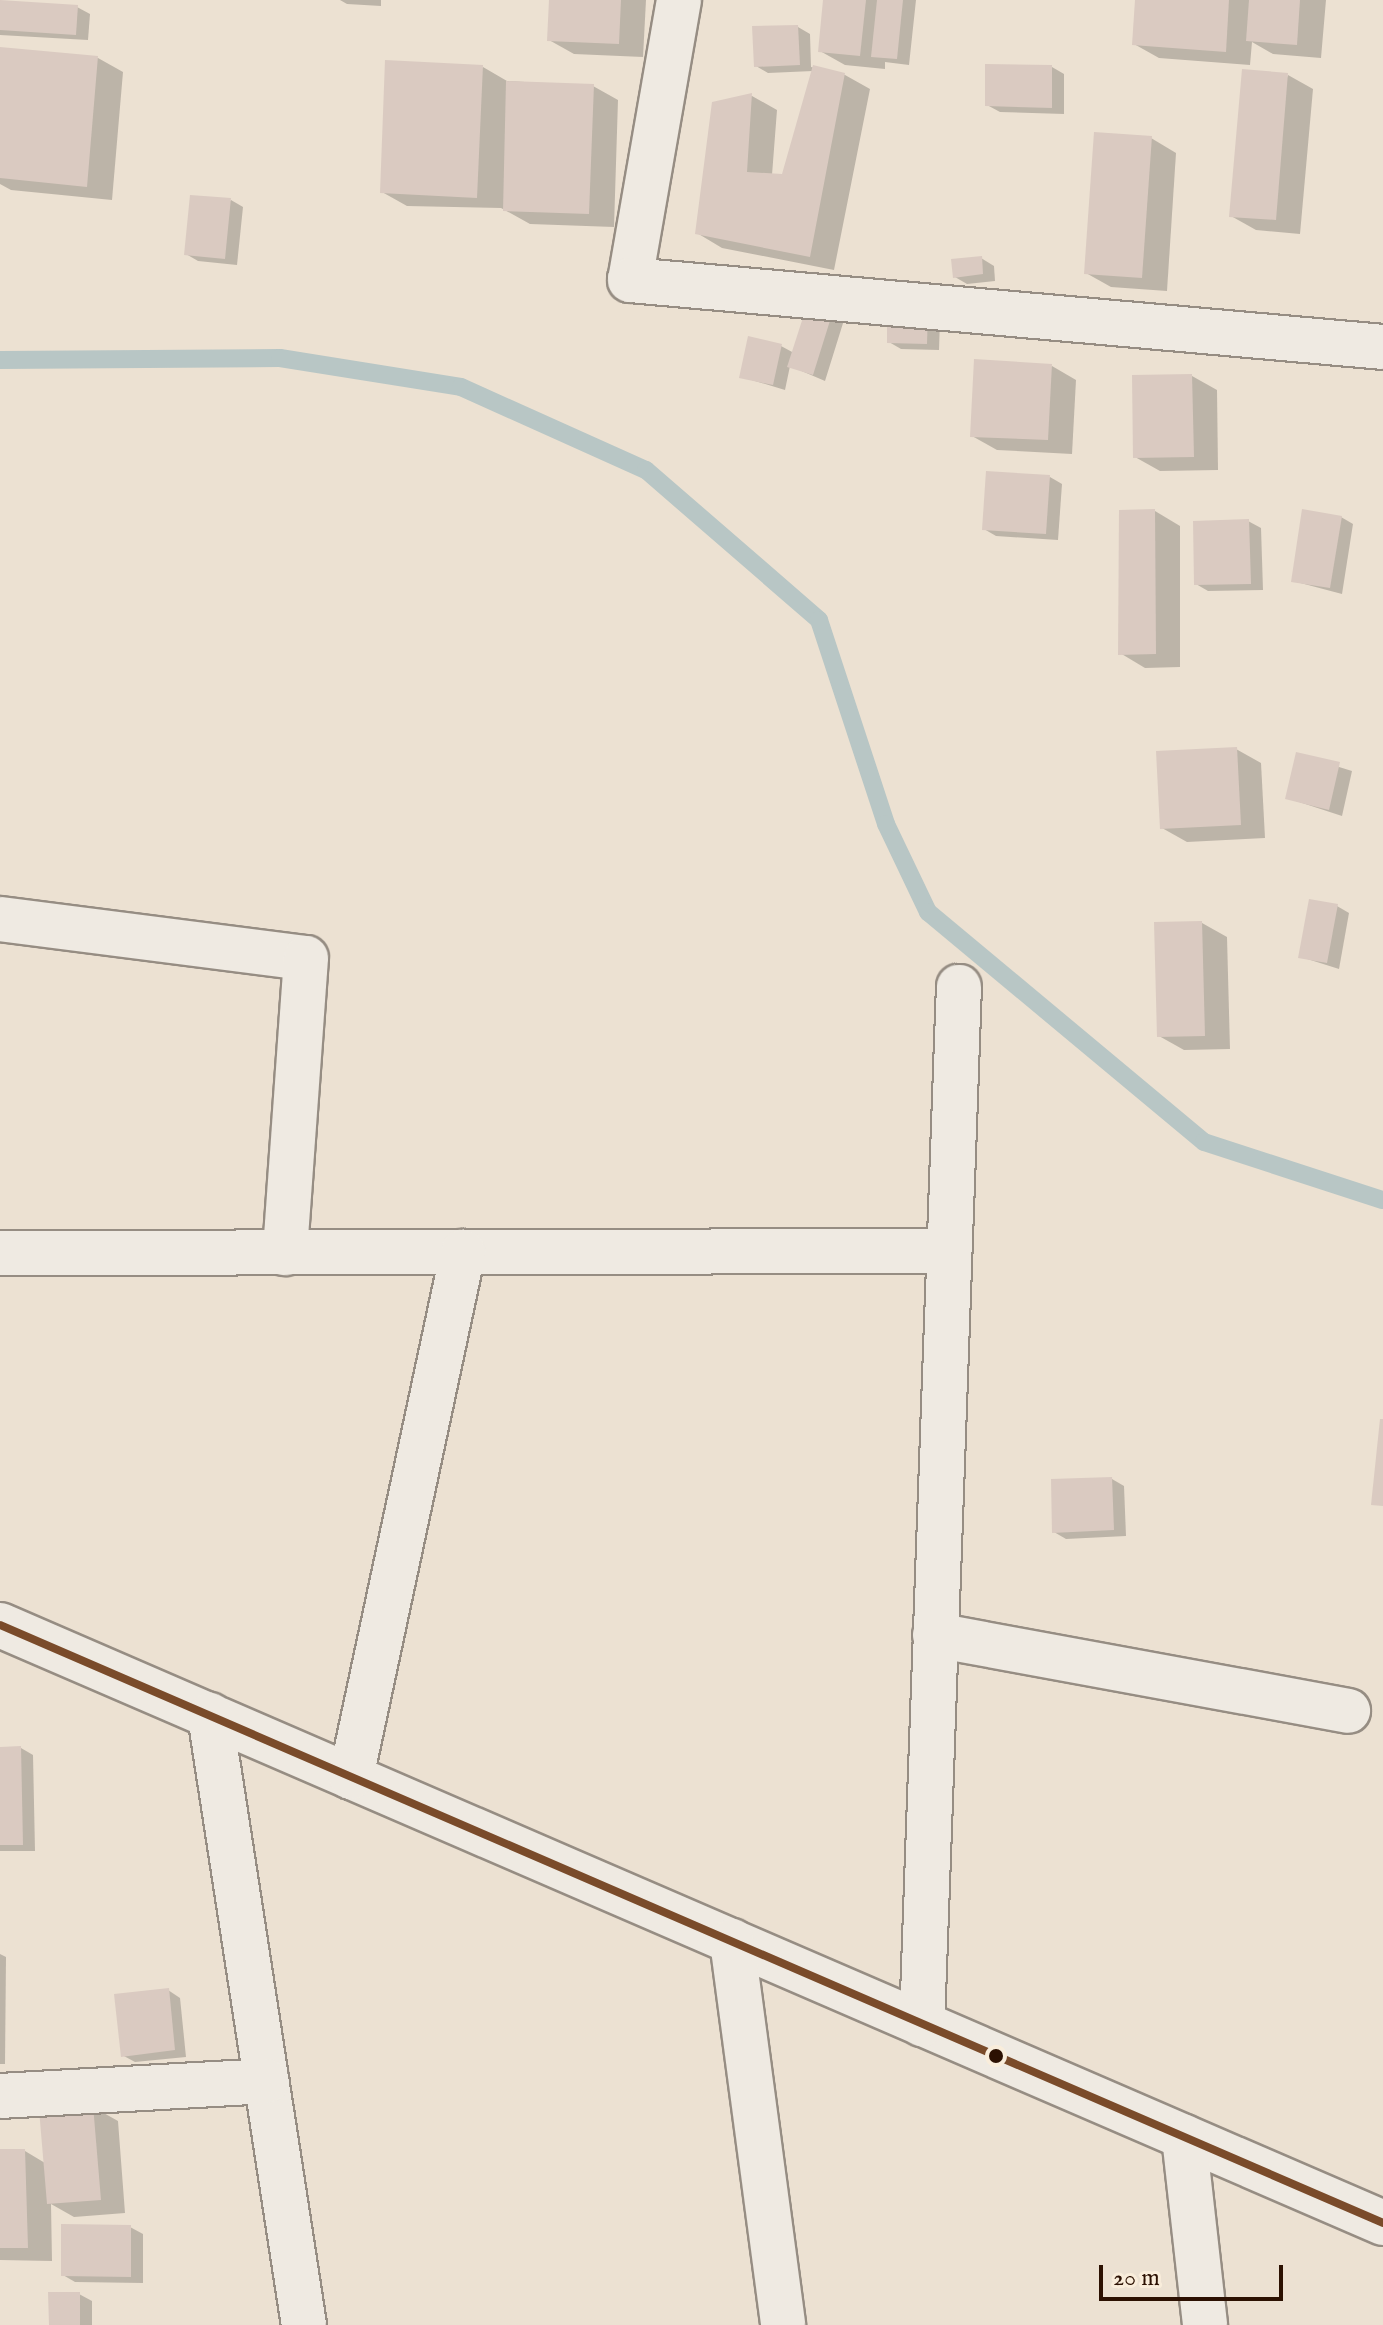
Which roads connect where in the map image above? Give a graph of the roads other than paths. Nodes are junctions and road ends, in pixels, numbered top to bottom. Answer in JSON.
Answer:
{"nodes":[{"id":1,"x":679,"y":0,"type":"edge"},
{"id":2,"x":1383,"y":347,"type":"edge"},
{"id":3,"x":0,"y":919,"type":"edge"},
{"id":4,"x":959,"y":987,"type":"dead end"},
{"id":5,"x":949,"y":1251,"type":"junction"},
{"id":6,"x":463,"y":1252,"type":"junction"},
{"id":7,"x":0,"y":1253,"type":"edge"},
{"id":8,"x":285,"y":1253,"type":"junction"},
{"id":9,"x":0,"y":1625,"type":"edge"},
{"id":10,"x":935,"y":1635,"type":"junction"},
{"id":11,"x":1348,"y":1711,"type":"dead end"},
{"id":12,"x":210,"y":1715,"type":"junction"},
{"id":13,"x":351,"y":1777,"type":"junction"},
{"id":14,"x":732,"y":1941,"type":"junction"},
{"id":15,"x":922,"y":2024,"type":"junction"},
{"id":16,"x":267,"y":2081,"type":"junction"},
{"id":17,"x":0,"y":2096,"type":"edge"},
{"id":18,"x":1184,"y":2137,"type":"junction"},
{"id":19,"x":1383,"y":2223,"type":"edge"},
{"id":20,"x":304,"y":2325,"type":"edge"},
{"id":21,"x":783,"y":2325,"type":"edge"},
{"id":22,"x":1205,"y":2325,"type":"edge"}],
"edges":[{"from":1,"to":2,"type":"street"},
{"from":3,"to":8,"type":"street"},
{"from":4,"to":5,"type":"street"},
{"from":5,"to":6,"type":"street"},
{"from":5,"to":10,"type":"street"},
{"from":6,"to":8,"type":"street"},
{"from":6,"to":13,"type":"street"},
{"from":7,"to":8,"type":"street"},
{"from":9,"to":12,"type":"street"},
{"from":10,"to":11,"type":"street"},
{"from":10,"to":15,"type":"street"},
{"from":12,"to":13,"type":"street"},
{"from":12,"to":16,"type":"street"},
{"from":13,"to":14,"type":"street"},
{"from":14,"to":15,"type":"street"},
{"from":14,"to":21,"type":"street"},
{"from":15,"to":18,"type":"street"},
{"from":16,"to":17,"type":"street"},
{"from":16,"to":20,"type":"street"},
{"from":18,"to":19,"type":"street"},
{"from":18,"to":22,"type":"street"}]}
